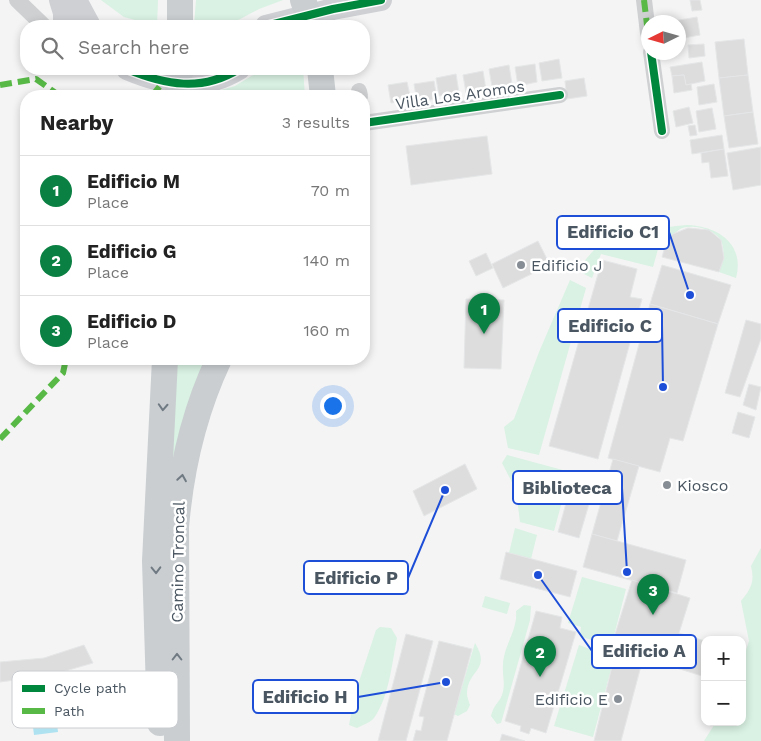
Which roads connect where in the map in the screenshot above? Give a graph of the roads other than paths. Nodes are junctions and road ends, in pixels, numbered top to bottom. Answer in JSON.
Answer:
{"nodes":[{"id":1,"x":18,"y":0,"type":"edge"},
{"id":2,"x":180,"y":0,"type":"edge"},
{"id":3,"x":381,"y":0,"type":"edge"},
{"id":4,"x":644,"y":0,"type":"edge"},
{"id":5,"x":66,"y":10,"type":"edge"},
{"id":6,"x":30,"y":14,"type":"junction"},
{"id":7,"x":646,"y":15,"type":"edge"},
{"id":8,"x":307,"y":17,"type":"edge"},
{"id":9,"x":37,"y":20,"type":"edge"},
{"id":10,"x":80,"y":20,"type":"edge"},
{"id":11,"x":180,"y":20,"type":"edge"},
{"id":12,"x":288,"y":20,"type":"edge"},
{"id":13,"x":652,"y":60,"type":"edge"},
{"id":14,"x":142,"y":75,"type":"edge"},
{"id":15,"x":226,"y":75,"type":"edge"},
{"id":16,"x":321,"y":75,"type":"edge"},
{"id":17,"x":179,"y":83,"type":"edge"},
{"id":18,"x":322,"y":90,"type":"edge"},
{"id":19,"x":560,"y":95,"type":"dead end"},
{"id":20,"x":370,"y":122,"type":"edge"},
{"id":21,"x":662,"y":131,"type":"dead end"},
{"id":22,"x":166,"y":365,"type":"edge"},
{"id":23,"x":217,"y":365,"type":"edge"},
{"id":24,"x":158,"y":671,"type":"edge"},
{"id":25,"x":177,"y":671,"type":"edge"},
{"id":26,"x":160,"y":728,"type":"edge"},
{"id":27,"x":177,"y":728,"type":"edge"},
{"id":28,"x":160,"y":741,"type":"edge"},
{"id":29,"x":177,"y":741,"type":"edge"}],
"edges":[{"from":1,"to":6,"type":"street"},
{"from":2,"to":11,"type":"main road"},
{"from":3,"to":8,"type":"street"},
{"from":4,"to":7,"type":"street"},
{"from":5,"to":6,"type":"street"},
{"from":5,"to":10,"type":"street"},
{"from":6,"to":9,"type":"street"},
{"from":8,"to":12,"type":"street"},
{"from":13,"to":21,"type":"street"},
{"from":14,"to":17,"type":"street"},
{"from":15,"to":17,"type":"street"},
{"from":16,"to":18,"type":"main road"},
{"from":19,"to":20,"type":"street","name":"Villa Los Aromos"},
{"from":22,"to":24,"type":"main road","name":"Camino Troncal","one_way":true},
{"from":25,"to":23,"type":"main road","name":"Camino Troncal","one_way":true},
{"from":26,"to":28,"type":"main road","name":"Camino Troncal","one_way":true},
{"from":29,"to":27,"type":"main road","name":"Camino Troncal","one_way":true}]}
